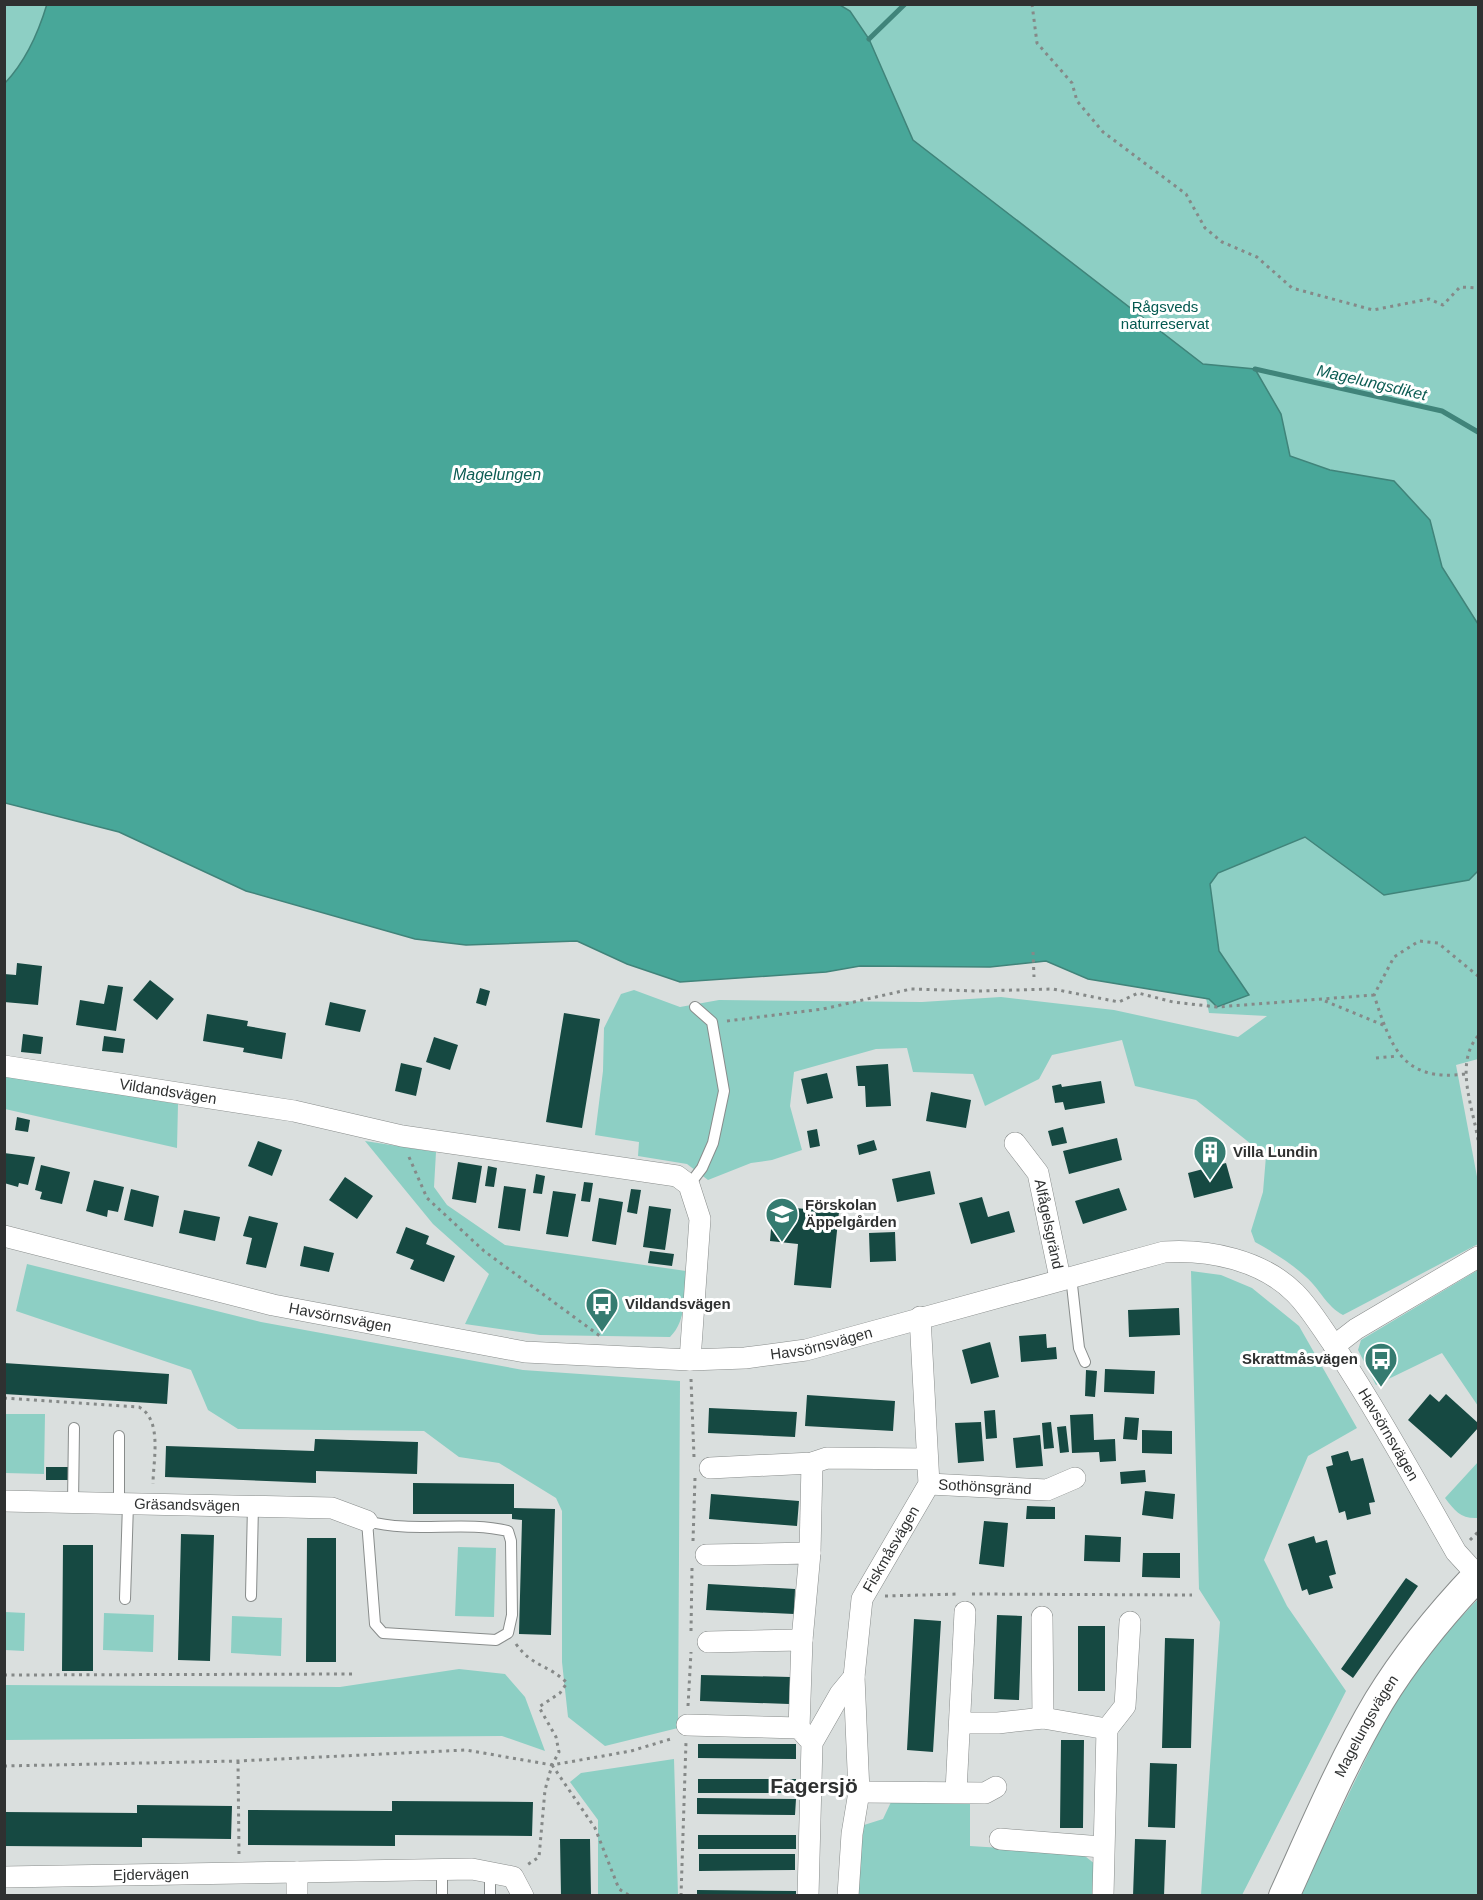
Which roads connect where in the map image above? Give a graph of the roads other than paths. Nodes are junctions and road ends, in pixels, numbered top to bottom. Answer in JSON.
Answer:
{"nodes":[{"id":1,"x":695,"y":1007,"type":"dead end"},
{"id":2,"x":4,"y":1066,"type":"edge"},
{"id":3,"x":1015,"y":1143,"type":"dead end"},
{"id":4,"x":689,"y":1185,"type":"junction"},
{"id":5,"x":4,"y":1236,"type":"edge"},
{"id":6,"x":1479,"y":1257,"type":"edge"},
{"id":7,"x":1066,"y":1277,"type":"junction"},
{"id":8,"x":920,"y":1317,"type":"junction"},
{"id":9,"x":1334,"y":1346,"type":"junction"},
{"id":10,"x":690,"y":1360,"type":"junction"},
{"id":11,"x":1085,"y":1362,"type":"dead end"},
{"id":12,"x":74,"y":1428,"type":"dead end"},
{"id":13,"x":119,"y":1436,"type":"dead end"},
{"id":14,"x":926,"y":1459,"type":"junction"},
{"id":15,"x":812,"y":1463,"type":"junction"},
{"id":16,"x":700,"y":1465,"type":"road end"},
{"id":17,"x":1075,"y":1478,"type":"dead end"},
{"id":18,"x":929,"y":1484,"type":"junction"},
{"id":19,"x":4,"y":1501,"type":"edge"},
{"id":20,"x":73,"y":1503,"type":"junction"},
{"id":21,"x":123,"y":1504,"type":"junction"},
{"id":22,"x":253,"y":1506,"type":"junction"},
{"id":23,"x":367,"y":1521,"type":"junction"},
{"id":24,"x":810,"y":1553,"type":"junction"},
{"id":25,"x":697,"y":1555,"type":"road end"},
{"id":26,"x":1478,"y":1576,"type":"edge"},
{"id":27,"x":251,"y":1596,"type":"dead end"},
{"id":28,"x":125,"y":1599,"type":"dead end"},
{"id":29,"x":965,"y":1612,"type":"dead end"},
{"id":30,"x":1042,"y":1617,"type":"dead end"},
{"id":31,"x":1130,"y":1622,"type":"dead end"},
{"id":32,"x":802,"y":1640,"type":"junction"},
{"id":33,"x":708,"y":1642,"type":"dead end"},
{"id":34,"x":854,"y":1677,"type":"junction"},
{"id":35,"x":1043,"y":1718,"type":"junction"},
{"id":36,"x":960,"y":1723,"type":"junction"},
{"id":37,"x":1107,"y":1729,"type":"junction"},
{"id":38,"x":687,"y":1730,"type":"road end"},
{"id":39,"x":806,"y":1736,"type":"junction"},
{"id":40,"x":996,"y":1787,"type":"dead end"},
{"id":41,"x":859,"y":1792,"type":"junction"},
{"id":42,"x":956,"y":1792,"type":"junction"},
{"id":43,"x":1000,"y":1839,"type":"dead end"},
{"id":44,"x":1102,"y":1847,"type":"junction"},
{"id":45,"x":442,"y":1869,"type":"junction"},
{"id":46,"x":297,"y":1872,"type":"junction"},
{"id":47,"x":490,"y":1872,"type":"junction"},
{"id":48,"x":4,"y":1876,"type":"edge"},
{"id":49,"x":518,"y":1886,"type":"edge"},
{"id":50,"x":297,"y":1896,"type":"edge"},
{"id":51,"x":442,"y":1896,"type":"edge"},
{"id":52,"x":490,"y":1896,"type":"edge"},
{"id":53,"x":808,"y":1896,"type":"edge"},
{"id":54,"x":848,"y":1896,"type":"edge"},
{"id":55,"x":1103,"y":1896,"type":"edge"},
{"id":56,"x":1284,"y":1896,"type":"edge"}],
"edges":[{"from":1,"to":4,"type":"lane"},
{"from":2,"to":4,"type":"street","name":"Vildandsvägen"},
{"from":3,"to":7,"type":"street","name":"Alfågelsgränd"},
{"from":4,"to":10,"type":"street"},
{"from":5,"to":10,"type":"street","name":"Havsörnsvägen"},
{"from":6,"to":9,"type":"street"},
{"from":7,"to":8,"type":"street","name":"Havsörnsvägen"},
{"from":7,"to":9,"type":"street","name":"Havsörnsvägen"},
{"from":7,"to":11,"type":"lane"},
{"from":8,"to":10,"type":"street","name":"Havsörnsvägen"},
{"from":8,"to":14,"type":"street"},
{"from":9,"to":26,"type":"street","name":"Havsörnsvägen"},
{"from":12,"to":20,"type":"lane"},
{"from":13,"to":21,"type":"lane"},
{"from":14,"to":15,"type":"street"},
{"from":14,"to":18,"type":"street"},
{"from":15,"to":16,"type":"street"},
{"from":15,"to":24,"type":"street"},
{"from":17,"to":18,"type":"street","name":"Sothönsgränd"},
{"from":18,"to":34,"type":"street","name":"Fiskmåsvägen"},
{"from":19,"to":20,"type":"street","name":"Gräsandsvägen"},
{"from":20,"to":21,"type":"street","name":"Gräsandsvägen"},
{"from":21,"to":22,"type":"street","name":"Gräsandsvägen"},
{"from":21,"to":28,"type":"lane"},
{"from":22,"to":23,"type":"street","name":"Gräsandsvägen"},
{"from":22,"to":27,"type":"lane"},
{"from":23,"to":23,"type":"lane"},
{"from":24,"to":25,"type":"street"},
{"from":24,"to":32,"type":"street"},
{"from":26,"to":56,"type":"main road","name":"Magelungsvägen"},
{"from":29,"to":36,"type":"street"},
{"from":30,"to":35,"type":"street"},
{"from":31,"to":37,"type":"street"},
{"from":32,"to":33,"type":"street"},
{"from":32,"to":39,"type":"street"},
{"from":34,"to":39,"type":"street"},
{"from":34,"to":41,"type":"street","name":"Fiskmåsvägen"},
{"from":35,"to":36,"type":"street"},
{"from":35,"to":37,"type":"street"},
{"from":36,"to":42,"type":"street"},
{"from":37,"to":44,"type":"street"},
{"from":38,"to":39,"type":"street"},
{"from":39,"to":53,"type":"street"},
{"from":40,"to":42,"type":"street"},
{"from":41,"to":42,"type":"street"},
{"from":41,"to":54,"type":"street","name":"Fiskmåsvägen"},
{"from":43,"to":44,"type":"street"},
{"from":44,"to":55,"type":"street"},
{"from":45,"to":46,"type":"street","name":"Ejdervägen"},
{"from":45,"to":47,"type":"street","name":"Ejdervägen"},
{"from":45,"to":51,"type":"lane"},
{"from":46,"to":48,"type":"street","name":"Ejdervägen"},
{"from":46,"to":50,"type":"street"},
{"from":47,"to":49,"type":"street","name":"Ejdervägen"},
{"from":47,"to":52,"type":"lane"}]}
